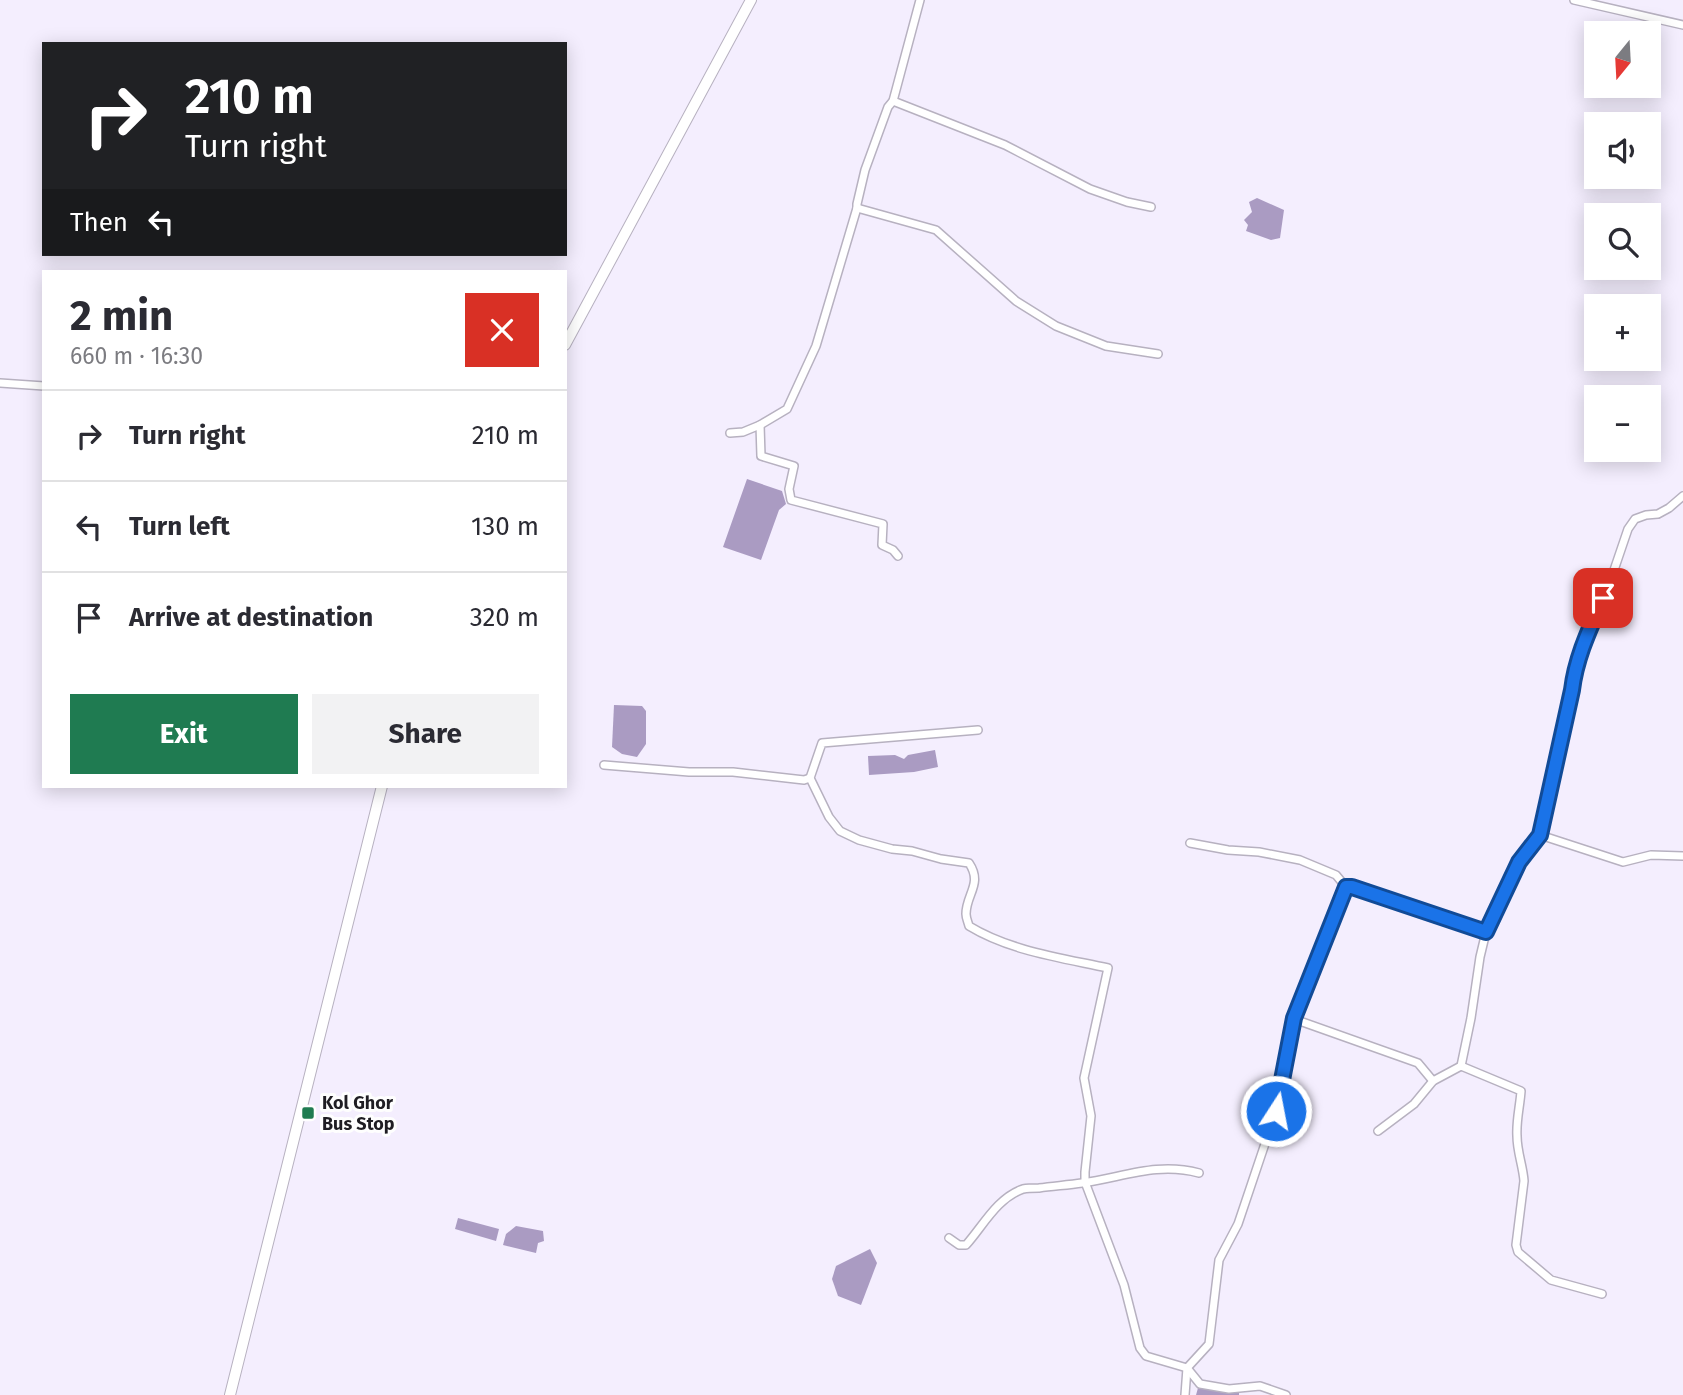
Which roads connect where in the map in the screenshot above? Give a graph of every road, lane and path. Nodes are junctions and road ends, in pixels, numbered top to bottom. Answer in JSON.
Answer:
{"nodes":[{"id":1,"x":751,"y":0,"type":"edge"},
{"id":2,"x":920,"y":0,"type":"edge"},
{"id":3,"x":1574,"y":0,"type":"edge"},
{"id":4,"x":1683,"y":25,"type":"edge"},
{"id":5,"x":892,"y":101,"type":"junction"},
{"id":6,"x":1151,"y":207,"type":"dead end"},
{"id":7,"x":857,"y":208,"type":"junction"},
{"id":8,"x":567,"y":341,"type":"edge"},
{"id":9,"x":1158,"y":354,"type":"dead end"},
{"id":10,"x":0,"y":383,"type":"edge"},
{"id":11,"x":42,"y":386,"type":"edge"},
{"id":12,"x":760,"y":425,"type":"junction"},
{"id":13,"x":730,"y":433,"type":"dead end"},
{"id":14,"x":1683,"y":496,"type":"edge"},
{"id":15,"x":898,"y":556,"type":"dead end"},
{"id":16,"x":978,"y":730,"type":"dead end"},
{"id":17,"x":604,"y":765,"type":"dead end"},
{"id":18,"x":810,"y":778,"type":"junction"},
{"id":19,"x":382,"y":788,"type":"edge"},
{"id":20,"x":1540,"y":835,"type":"junction"},
{"id":21,"x":1190,"y":843,"type":"dead end"},
{"id":22,"x":1683,"y":856,"type":"edge"},
{"id":23,"x":1346,"y":887,"type":"junction"},
{"id":24,"x":1486,"y":932,"type":"junction"},
{"id":25,"x":1294,"y":1018,"type":"junction"},
{"id":26,"x":1461,"y":1066,"type":"junction"},
{"id":27,"x":1433,"y":1080,"type":"junction"},
{"id":28,"x":1378,"y":1131,"type":"dead end"},
{"id":29,"x":1199,"y":1173,"type":"dead end"},
{"id":30,"x":1085,"y":1182,"type":"junction"},
{"id":31,"x":949,"y":1238,"type":"dead end"},
{"id":32,"x":1602,"y":1294,"type":"dead end"},
{"id":33,"x":1187,"y":1368,"type":"junction"},
{"id":34,"x":230,"y":1395,"type":"edge"},
{"id":35,"x":1185,"y":1395,"type":"edge"},
{"id":36,"x":1286,"y":1395,"type":"edge"}],
"edges":[{"from":1,"to":8,"type":"main road"},
{"from":2,"to":5,"type":"street"},
{"from":3,"to":4,"type":"street"},
{"from":5,"to":6,"type":"street"},
{"from":5,"to":7,"type":"street"},
{"from":7,"to":9,"type":"street"},
{"from":7,"to":12,"type":"street"},
{"from":10,"to":11,"type":"street"},
{"from":12,"to":13,"type":"street"},
{"from":12,"to":15,"type":"street"},
{"from":14,"to":20,"type":"street"},
{"from":16,"to":18,"type":"street"},
{"from":17,"to":18,"type":"street"},
{"from":18,"to":30,"type":"street"},
{"from":19,"to":34,"type":"main road"},
{"from":20,"to":22,"type":"street"},
{"from":20,"to":24,"type":"street"},
{"from":21,"to":23,"type":"street"},
{"from":23,"to":24,"type":"street"},
{"from":23,"to":25,"type":"street"},
{"from":24,"to":26,"type":"street"},
{"from":25,"to":27,"type":"street"},
{"from":25,"to":33,"type":"street"},
{"from":26,"to":27,"type":"street"},
{"from":26,"to":32,"type":"street"},
{"from":27,"to":28,"type":"street"},
{"from":29,"to":30,"type":"street"},
{"from":30,"to":31,"type":"street"},
{"from":30,"to":33,"type":"street"},
{"from":33,"to":35,"type":"street"},
{"from":33,"to":36,"type":"street"}]}
